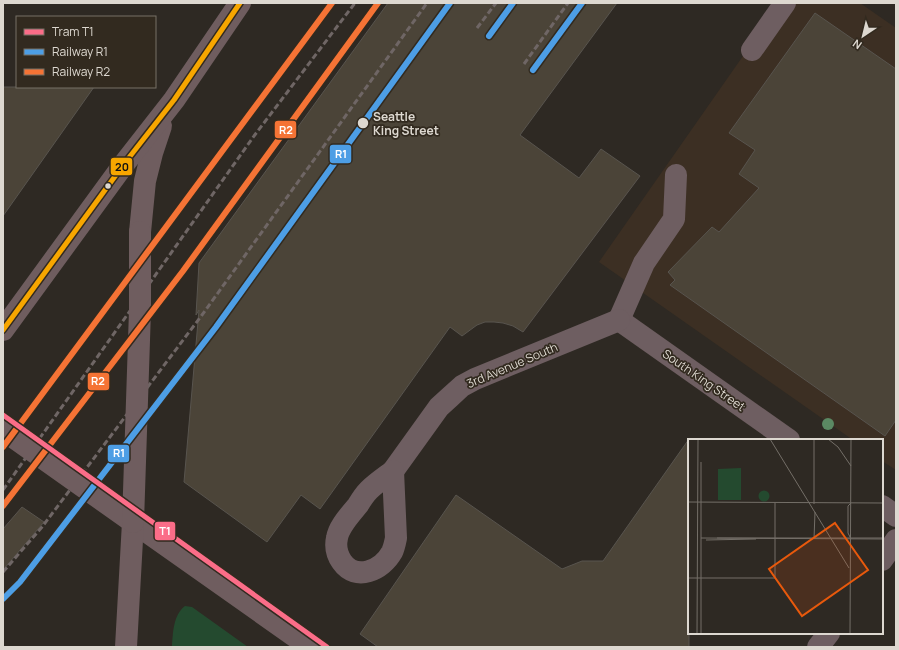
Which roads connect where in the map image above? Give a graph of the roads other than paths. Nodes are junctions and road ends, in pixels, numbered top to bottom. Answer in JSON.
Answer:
{"nodes":[{"id":1,"x":240,"y":3,"type":"edge"},
{"id":2,"x":785,"y":3,"type":"edge"},
{"id":3,"x":752,"y":50,"type":"dead end"},
{"id":4,"x":174,"y":100,"type":"junction"},
{"id":5,"x":676,"y":175,"type":"dead end"},
{"id":6,"x":619,"y":320,"type":"junction"},
{"id":7,"x":3,"y":330,"type":"edge"},
{"id":8,"x":3,"y":430,"type":"edge"},
{"id":9,"x":788,"y":439,"type":"edge"},
{"id":10,"x":393,"y":471,"type":"dead end"},
{"id":11,"x":883,"y":507,"type":"edge"},
{"id":12,"x":896,"y":516,"type":"edge"},
{"id":13,"x":133,"y":522,"type":"junction"},
{"id":14,"x":896,"y":540,"type":"edge"},
{"id":15,"x":883,"y":559,"type":"edge"},
{"id":16,"x":828,"y":634,"type":"edge"},
{"id":17,"x":298,"y":644,"type":"edge"},
{"id":18,"x":126,"y":647,"type":"edge"},
{"id":19,"x":818,"y":647,"type":"edge"}],
"edges":[{"from":1,"to":4,"type":"main road"},
{"from":2,"to":3,"type":"street"},
{"from":4,"to":7,"type":"main road"},
{"from":4,"to":13,"type":"main road","bridge":true},
{"from":5,"to":6,"type":"street"},
{"from":6,"to":9,"type":"street","name":"South King Street"},
{"from":6,"to":10,"type":"street","name":"3rd Avenue South"},
{"from":8,"to":13,"type":"main road","bridge":true},
{"from":11,"to":12,"type":"street"},
{"from":13,"to":17,"type":"main road"},
{"from":13,"to":18,"type":"main road"},
{"from":14,"to":15,"type":"street"},
{"from":16,"to":19,"type":"street"}]}
